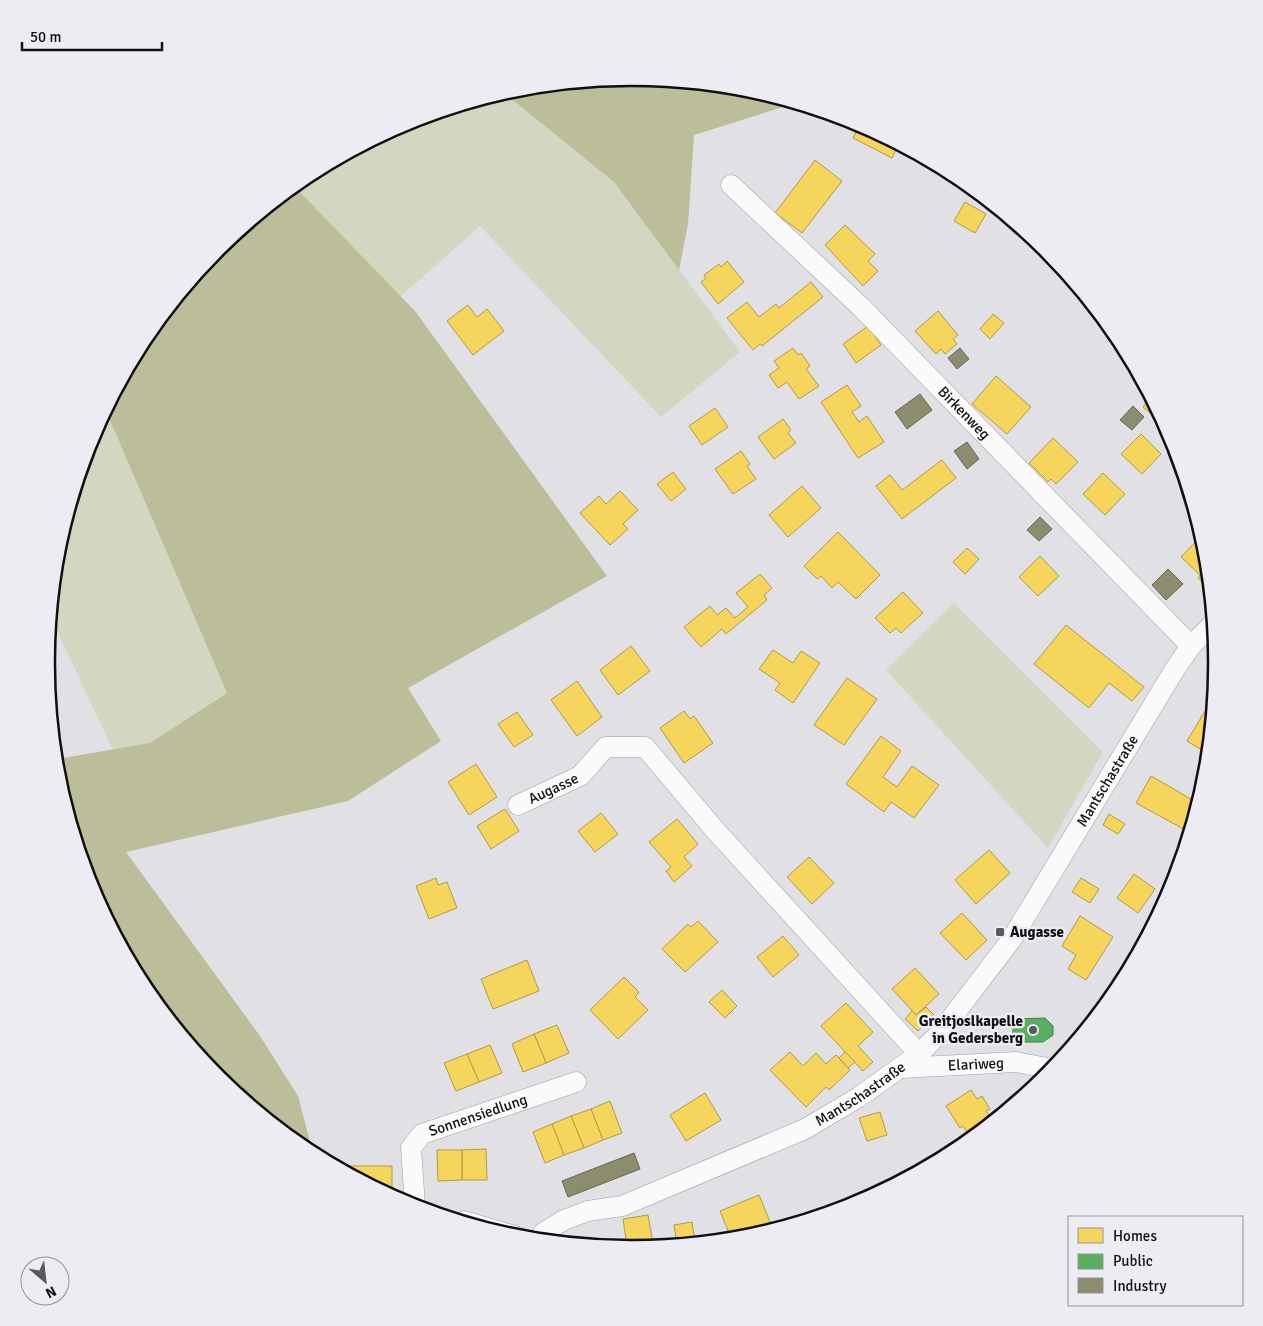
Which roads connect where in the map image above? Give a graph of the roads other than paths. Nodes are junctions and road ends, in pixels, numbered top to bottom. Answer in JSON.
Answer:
{"nodes":[{"id":1,"x":731,"y":185,"type":"dead end"},
{"id":2,"x":1207,"y":630,"type":"edge"},
{"id":3,"x":1191,"y":646,"type":"junction"},
{"id":4,"x":518,"y":805,"type":"dead end"},
{"id":5,"x":919,"y":1054,"type":"junction"},
{"id":6,"x":1043,"y":1067,"type":"edge"},
{"id":7,"x":901,"y":1068,"type":"junction"},
{"id":8,"x":576,"y":1082,"type":"dead end"},
{"id":9,"x":414,"y":1197,"type":"edge"},
{"id":10,"x":544,"y":1233,"type":"edge"}],
"edges":[{"from":1,"to":3,"type":"street","name":"Birkenweg"},
{"from":2,"to":3,"type":"street","name":"Mantschastraße"},
{"from":3,"to":5,"type":"street","name":"Mantschastraße"},
{"from":4,"to":5,"type":"street","name":"Augasse"},
{"from":5,"to":7,"type":"street","name":"Mantschastraße"},
{"from":6,"to":7,"type":"street","name":"Elariweg"},
{"from":7,"to":10,"type":"street","name":"Mantschastraße"},
{"from":8,"to":9,"type":"street","name":"Sonnensiedlung"}]}
